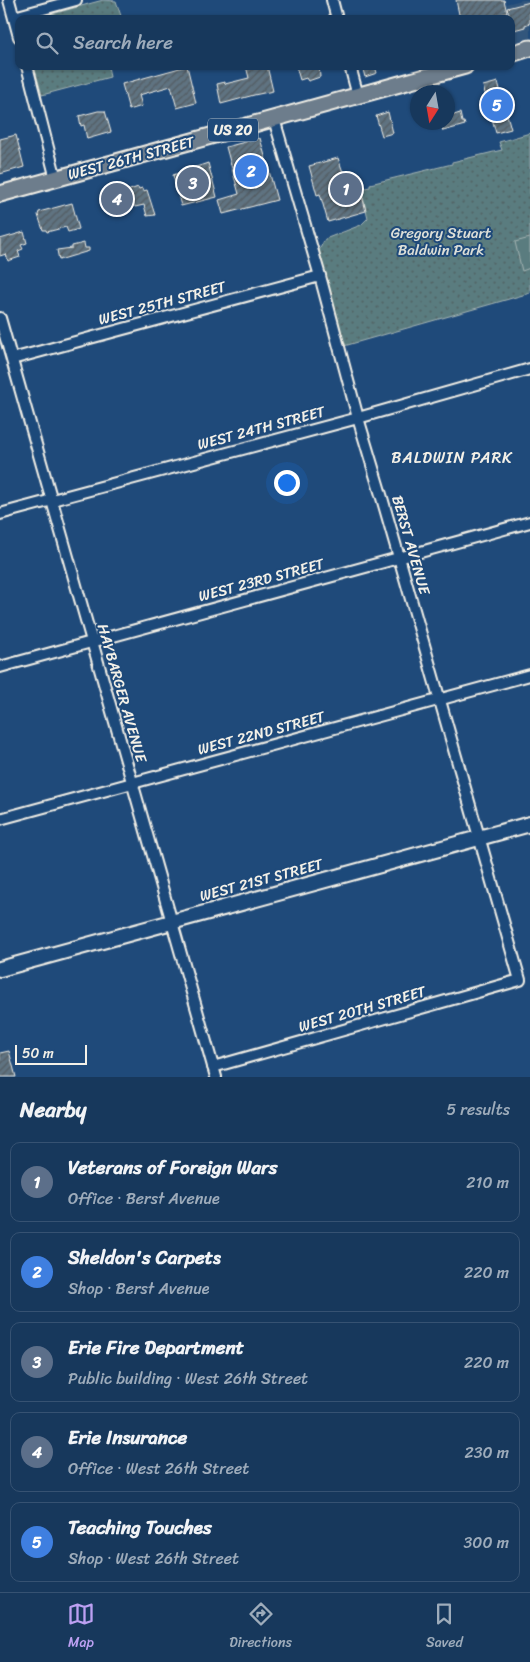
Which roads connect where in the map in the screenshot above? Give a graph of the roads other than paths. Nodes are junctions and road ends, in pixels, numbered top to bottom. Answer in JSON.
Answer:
{"nodes":[{"id":1,"x":9,"y":0,"type":"edge"},
{"id":2,"x":76,"y":0,"type":"edge"},
{"id":3,"x":332,"y":0,"type":"edge"},
{"id":4,"x":21,"y":15,"type":"edge"},
{"id":5,"x":336,"y":15,"type":"edge"},
{"id":6,"x":14,"y":17,"type":"joint"},
{"id":7,"x":15,"y":21,"type":"edge"},
{"id":8,"x":530,"y":48,"type":"edge"},
{"id":9,"x":515,"y":53,"type":"edge"},
{"id":10,"x":27,"y":70,"type":"edge"},
{"id":11,"x":351,"y":70,"type":"edge"},
{"id":12,"x":451,"y":70,"type":"edge"},
{"id":13,"x":358,"y":96,"type":"junction"},
{"id":14,"x":274,"y":119,"type":"junction"},
{"id":15,"x":56,"y":179,"type":"junction"},
{"id":16,"x":0,"y":194,"type":"edge"},
{"id":17,"x":320,"y":276,"type":"junction"},
{"id":18,"x":0,"y":318,"type":"edge"},
{"id":19,"x":12,"y":359,"type":"junction"},
{"id":20,"x":530,"y":369,"type":"edge"},
{"id":21,"x":358,"y":418,"type":"junction"},
{"id":22,"x":52,"y":500,"type":"junction"},
{"id":23,"x":0,"y":514,"type":"edge"},
{"id":24,"x":530,"y":522,"type":"edge"},
{"id":25,"x":399,"y":558,"type":"junction"},
{"id":26,"x":92,"y":642,"type":"junction"},
{"id":27,"x":0,"y":667,"type":"edge"},
{"id":28,"x":530,"y":675,"type":"edge"},
{"id":29,"x":440,"y":700,"type":"junction"},
{"id":30,"x":132,"y":783,"type":"junction"},
{"id":31,"x":0,"y":819,"type":"edge"},
{"id":32,"x":530,"y":824,"type":"edge"},
{"id":33,"x":479,"y":838,"type":"junction"},
{"id":34,"x":172,"y":921,"type":"junction"},
{"id":35,"x":0,"y":969,"type":"edge"},
{"id":36,"x":520,"y":980,"type":"joint"},
{"id":37,"x":215,"y":1072,"type":"edge"}],
"edges":[{"from":1,"to":6,"type":"street"},
{"from":2,"to":4,"type":"street"},
{"from":3,"to":5,"type":"street"},
{"from":6,"to":7,"type":"street"},
{"from":8,"to":9,"type":"main road"},
{"from":10,"to":15,"type":"street"},
{"from":11,"to":13,"type":"street"},
{"from":12,"to":13,"type":"main road","name":"WEST 26TH STREET","number":"US 20"},
{"from":13,"to":14,"type":"main road","name":"WEST 26TH STREET","number":"US 20"},
{"from":14,"to":15,"type":"main road","name":"WEST 26TH STREET","number":"US 20"},
{"from":14,"to":17,"type":"street","name":"BERST AVENUE"},
{"from":15,"to":16,"type":"main road","name":"WEST 26TH STREET","number":"US 20"},
{"from":17,"to":19,"type":"street","name":"WEST 25TH STREET"},
{"from":17,"to":21,"type":"street","name":"BERST AVENUE"},
{"from":18,"to":19,"type":"street","name":"HAYBARGER AVENUE"},
{"from":19,"to":22,"type":"street","name":"HAYBARGER AVENUE"},
{"from":20,"to":21,"type":"street","name":"WEST 24TH STREET"},
{"from":21,"to":22,"type":"street","name":"WEST 24TH STREET"},
{"from":21,"to":25,"type":"street","name":"BERST AVENUE"},
{"from":22,"to":23,"type":"street","name":"WEST 24TH STREET"},
{"from":22,"to":26,"type":"street","name":"HAYBARGER AVENUE"},
{"from":24,"to":25,"type":"street","name":"WEST 23RD STREET"},
{"from":25,"to":26,"type":"street","name":"WEST 23RD STREET"},
{"from":25,"to":29,"type":"street","name":"BERST AVENUE"},
{"from":26,"to":27,"type":"street","name":"WEST 23RD STREET"},
{"from":26,"to":30,"type":"street","name":"HAYBARGER AVENUE"},
{"from":28,"to":29,"type":"street","name":"WEST 22ND STREET"},
{"from":29,"to":30,"type":"street","name":"WEST 22ND STREET"},
{"from":29,"to":33,"type":"street","name":"BERST AVENUE"},
{"from":30,"to":31,"type":"street","name":"WEST 22ND STREET"},
{"from":30,"to":34,"type":"street","name":"HAYBARGER AVENUE"},
{"from":32,"to":33,"type":"street","name":"WEST 21ST STREET"},
{"from":33,"to":34,"type":"street","name":"WEST 21ST STREET"},
{"from":33,"to":36,"type":"street","name":"BERST AVENUE"},
{"from":34,"to":35,"type":"street","name":"WEST 21ST STREET"},
{"from":34,"to":37,"type":"street","name":"HAYBARGER AVENUE"},
{"from":36,"to":37,"type":"street","name":"WEST 20TH STREET"}]}
